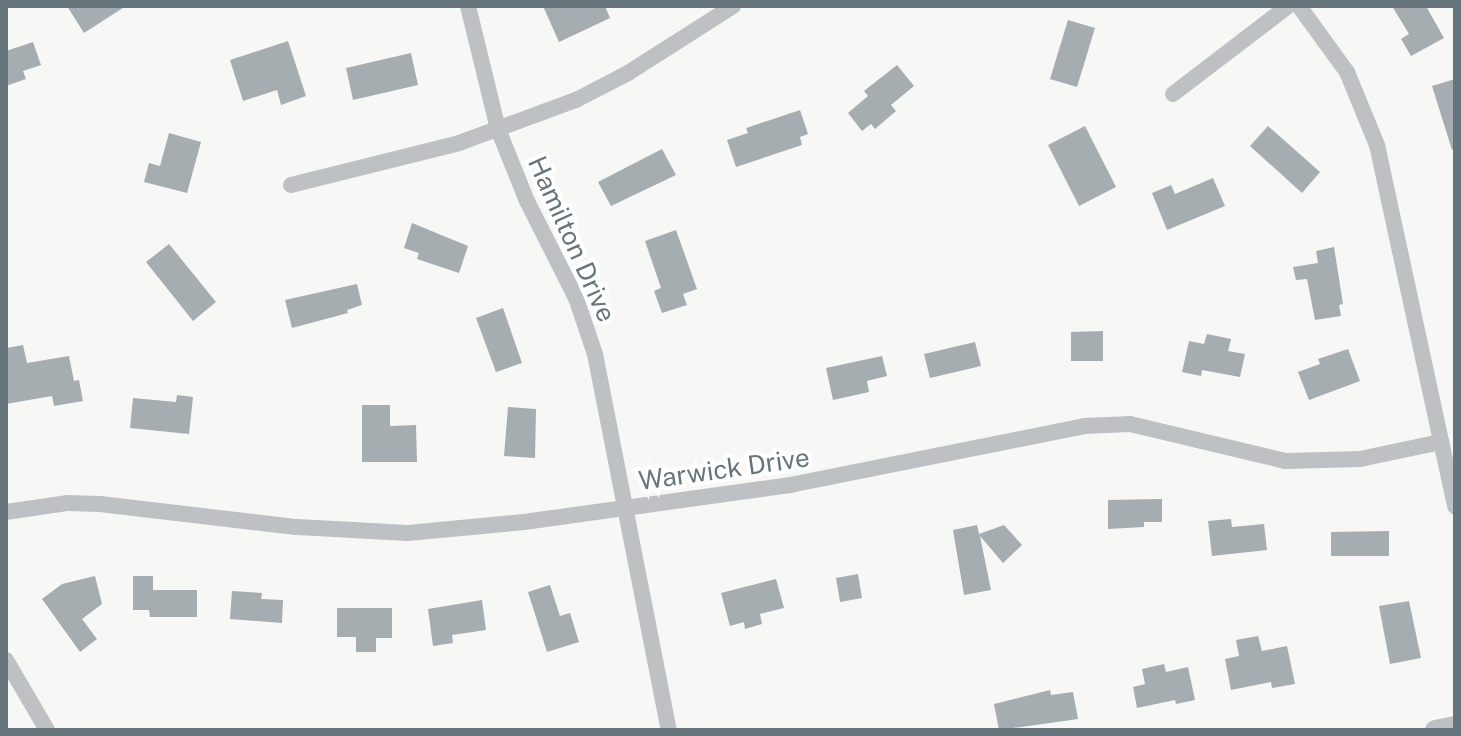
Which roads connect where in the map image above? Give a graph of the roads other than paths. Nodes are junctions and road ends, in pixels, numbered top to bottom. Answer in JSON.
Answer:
{"nodes":[{"id":1,"x":468,"y":6,"type":"edge"},
{"id":2,"x":733,"y":6,"type":"edge"},
{"id":3,"x":1288,"y":6,"type":"edge"},
{"id":4,"x":1299,"y":6,"type":"edge"},
{"id":5,"x":1173,"y":94,"type":"dead end"},
{"id":6,"x":498,"y":129,"type":"junction"},
{"id":7,"x":291,"y":185,"type":"dead end"},
{"id":8,"x":1441,"y":442,"type":"junction"},
{"id":9,"x":627,"y":507,"type":"junction"},
{"id":10,"x":1455,"y":507,"type":"edge"},
{"id":11,"x":6,"y":512,"type":"edge"},
{"id":12,"x":6,"y":660,"type":"edge"},
{"id":13,"x":1455,"y":726,"type":"edge"},
{"id":14,"x":47,"y":730,"type":"edge"},
{"id":15,"x":669,"y":730,"type":"edge"},
{"id":16,"x":1435,"y":730,"type":"edge"}],
"edges":[{"from":1,"to":6,"type":"street","name":"Hamilton Drive"},
{"from":2,"to":6,"type":"street"},
{"from":3,"to":5,"type":"street"},
{"from":4,"to":8,"type":"street"},
{"from":6,"to":7,"type":"street"},
{"from":6,"to":9,"type":"street","name":"Hamilton Drive"},
{"from":8,"to":9,"type":"street","name":"Warwick Drive"},
{"from":8,"to":10,"type":"street"},
{"from":9,"to":11,"type":"street","name":"Warwick Drive"},
{"from":9,"to":15,"type":"street","name":"Hamilton Drive"},
{"from":12,"to":14,"type":"street"},
{"from":13,"to":16,"type":"street"}]}
